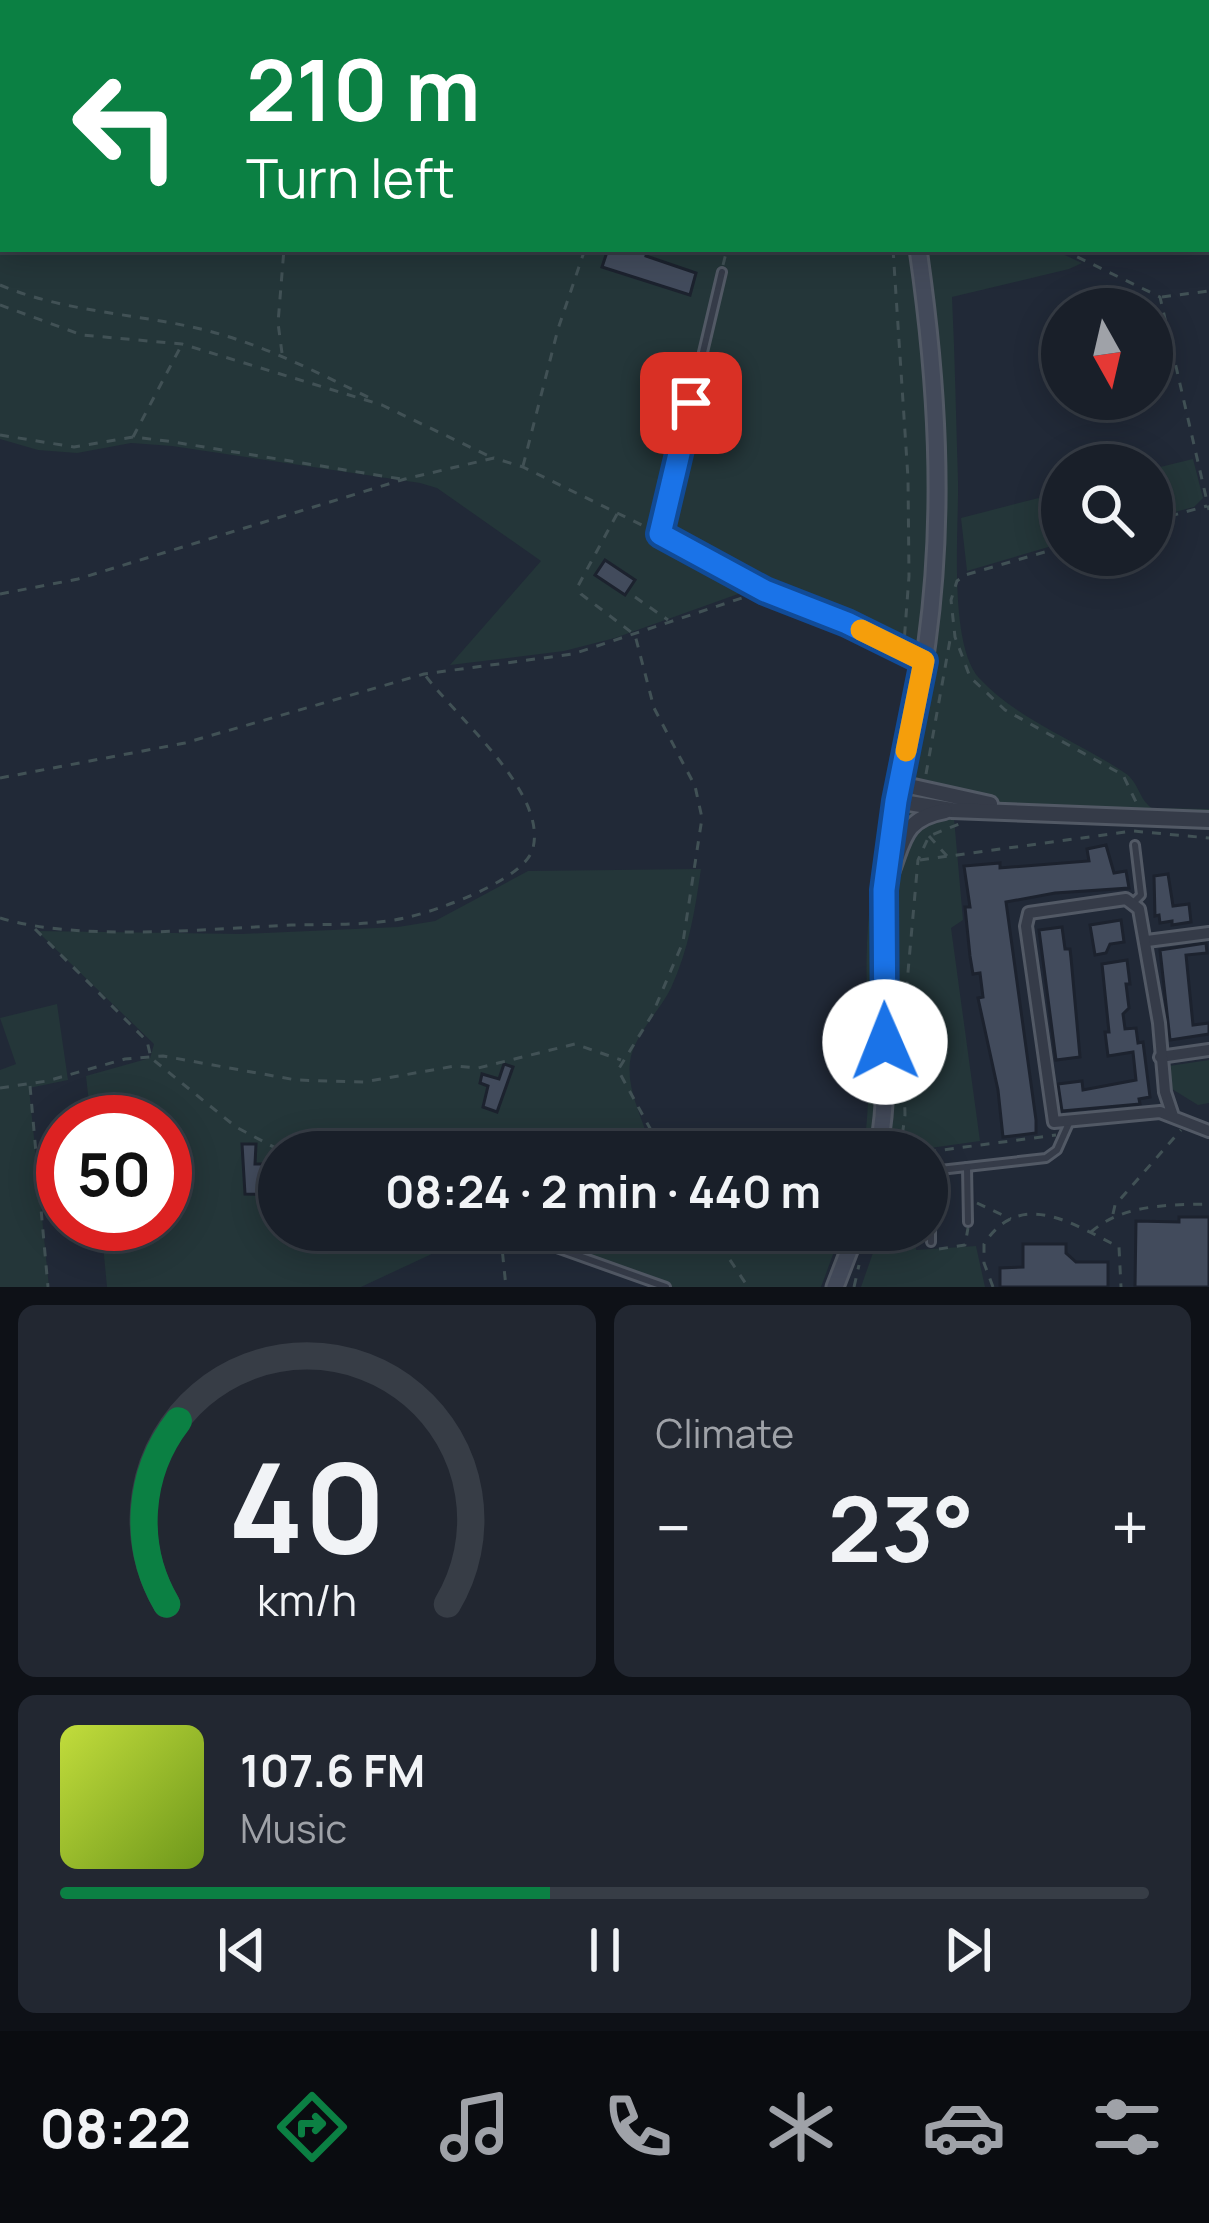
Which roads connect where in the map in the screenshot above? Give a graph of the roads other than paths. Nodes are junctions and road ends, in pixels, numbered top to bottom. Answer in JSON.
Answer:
{"nodes":[{"id":1,"x":918,"y":252,"type":"edge"},
{"id":2,"x":722,"y":272,"type":"road end"},
{"id":3,"x":924,"y":661,"type":"junction"},
{"id":4,"x":898,"y":792,"type":"junction"},
{"id":5,"x":952,"y":810,"type":"junction"},
{"id":6,"x":1012,"y":810,"type":"junction"},
{"id":7,"x":1209,"y":820,"type":"edge"},
{"id":8,"x":1135,"y":845,"type":"road end"},
{"id":9,"x":884,"y":890,"type":"junction"},
{"id":10,"x":1134,"y":902,"type":"junction"},
{"id":11,"x":1209,"y":933,"type":"edge"},
{"id":12,"x":1147,"y":941,"type":"junction"},
{"id":13,"x":1209,"y":1050,"type":"edge"},
{"id":14,"x":1160,"y":1057,"type":"junction"},
{"id":15,"x":1173,"y":1116,"type":"junction"},
{"id":16,"x":1065,"y":1129,"type":"junction"},
{"id":17,"x":1209,"y":1130,"type":"edge"},
{"id":18,"x":881,"y":1131,"type":"edge"},
{"id":19,"x":967,"y":1167,"type":"junction"},
{"id":20,"x":948,"y":1169,"type":"edge"},
{"id":21,"x":968,"y":1222,"type":"road end"},
{"id":22,"x":565,"y":1251,"type":"edge"},
{"id":23,"x":849,"y":1251,"type":"edge"},
{"id":24,"x":666,"y":1287,"type":"edge"},
{"id":25,"x":835,"y":1287,"type":"edge"}],
"edges":[{"from":1,"to":3,"type":"main road"},
{"from":2,"to":3,"type":"lane"},
{"from":3,"to":4,"type":"main road"},
{"from":4,"to":5,"type":"street"},
{"from":4,"to":6,"type":"street"},
{"from":4,"to":9,"type":"main road"},
{"from":5,"to":6,"type":"street"},
{"from":5,"to":9,"type":"street"},
{"from":6,"to":7,"type":"street"},
{"from":8,"to":10,"type":"lane"},
{"from":9,"to":18,"type":"main road"},
{"from":10,"to":12,"type":"street"},
{"from":10,"to":16,"type":"street"},
{"from":11,"to":12,"type":"street"},
{"from":12,"to":14,"type":"street"},
{"from":13,"to":14,"type":"street"},
{"from":14,"to":15,"type":"street"},
{"from":15,"to":16,"type":"street"},
{"from":15,"to":17,"type":"street"},
{"from":16,"to":19,"type":"lane"},
{"from":19,"to":20,"type":"lane"},
{"from":19,"to":21,"type":"lane"},
{"from":22,"to":24,"type":"lane"},
{"from":23,"to":25,"type":"main road"}]}
